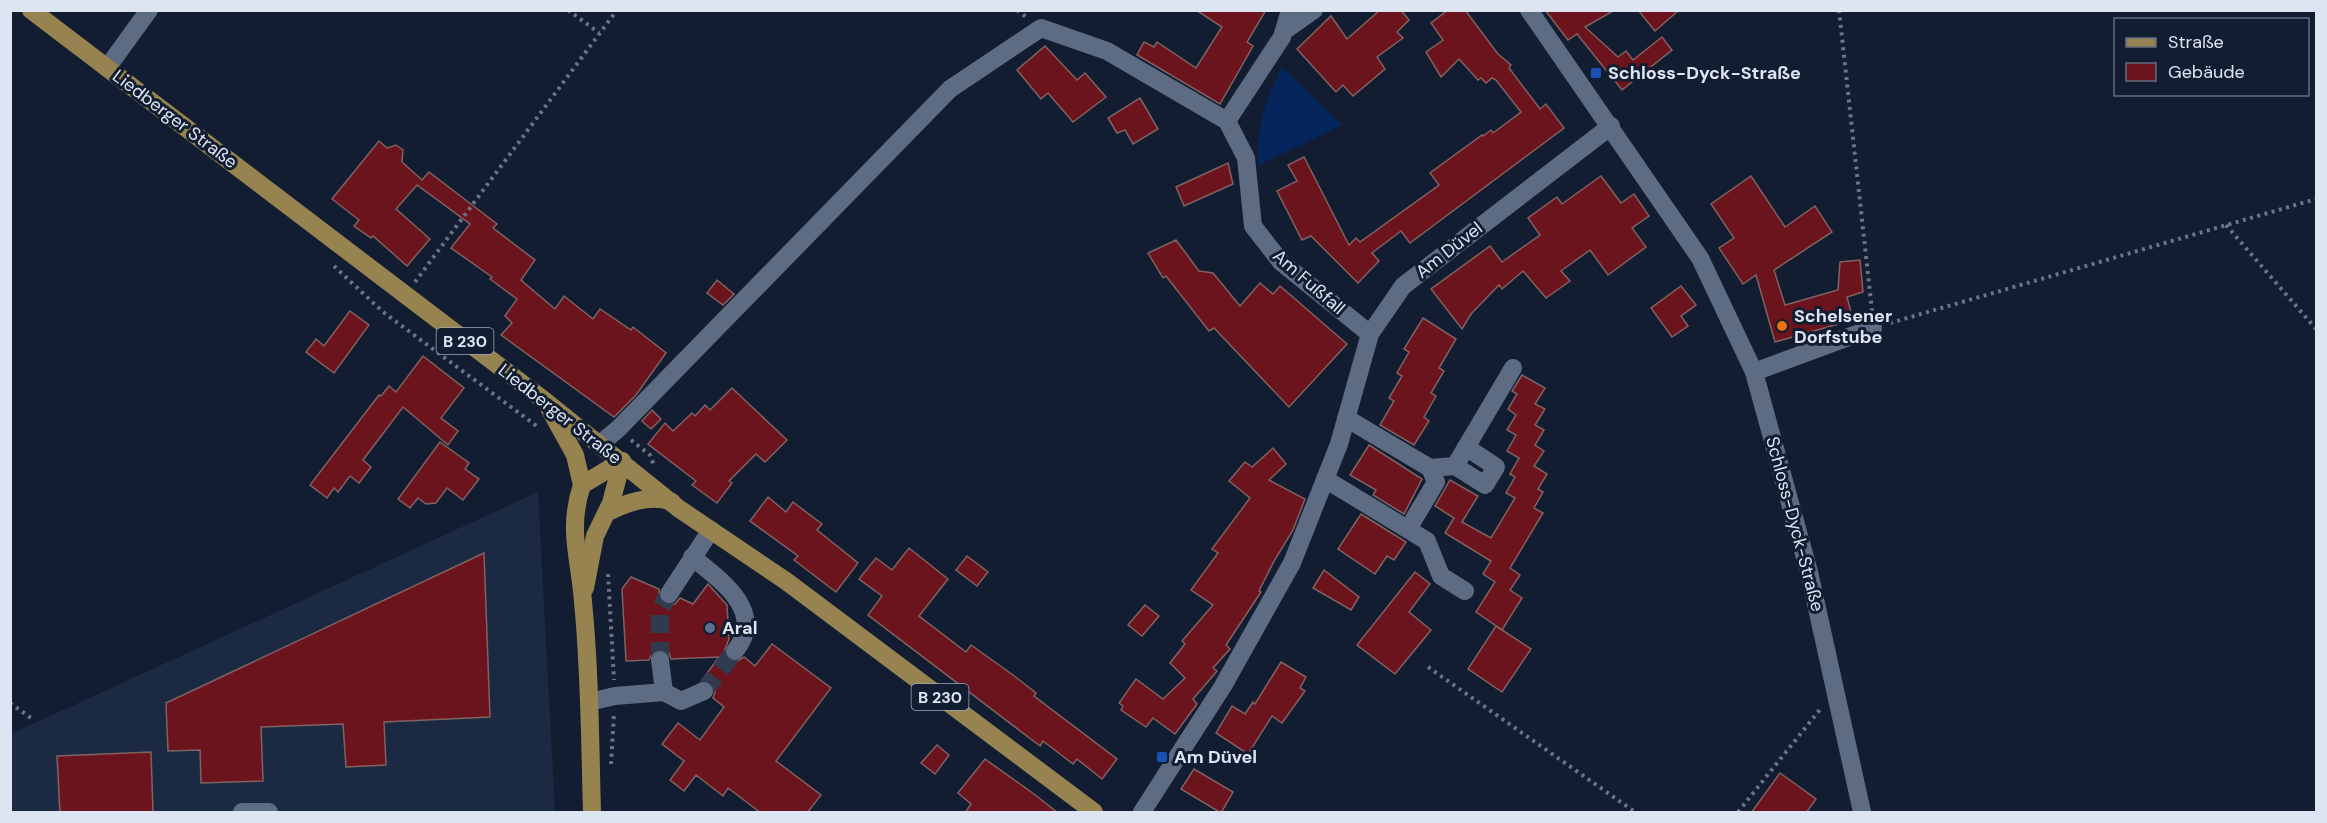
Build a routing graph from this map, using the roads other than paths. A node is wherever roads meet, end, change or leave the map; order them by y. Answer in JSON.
{"nodes":[{"id":1,"x":30,"y":10,"type":"edge"},
{"id":2,"x":149,"y":10,"type":"edge"},
{"id":3,"x":1290,"y":10,"type":"edge"},
{"id":4,"x":1314,"y":10,"type":"edge"},
{"id":5,"x":1528,"y":10,"type":"edge"},
{"id":6,"x":1287,"y":29,"type":"junction"},
{"id":7,"x":107,"y":68,"type":"junction"},
{"id":8,"x":1227,"y":122,"type":"junction"},
{"id":9,"x":1611,"y":126,"type":"junction"},
{"id":10,"x":1873,"y":328,"type":"road end"},
{"id":11,"x":1370,"y":334,"type":"junction"},
{"id":12,"x":1513,"y":368,"type":"dead end"},
{"id":13,"x":1754,"y":372,"type":"junction"},
{"id":14,"x":545,"y":401,"type":"junction"},
{"id":15,"x":1346,"y":418,"type":"junction"},
{"id":16,"x":600,"y":444,"type":"junction"},
{"id":17,"x":1466,"y":447,"type":"junction"},
{"id":18,"x":622,"y":461,"type":"junction"},
{"id":19,"x":1455,"y":466,"type":"junction"},
{"id":20,"x":1430,"y":468,"type":"junction"},
{"id":21,"x":1325,"y":479,"type":"junction"},
{"id":22,"x":582,"y":485,"type":"junction"},
{"id":23,"x":672,"y":502,"type":"junction"},
{"id":24,"x":608,"y":513,"type":"junction"},
{"id":25,"x":1408,"y":529,"type":"junction"},
{"id":26,"x":711,"y":531,"type":"junction"},
{"id":27,"x":692,"y":557,"type":"junction"},
{"id":28,"x":1465,"y":591,"type":"dead end"},
{"id":29,"x":669,"y":594,"type":"tunnel mouth"},
{"id":30,"x":583,"y":600,"type":"junction"},
{"id":31,"x":735,"y":651,"type":"tunnel mouth"},
{"id":32,"x":660,"y":660,"type":"tunnel mouth"},
{"id":33,"x":704,"y":691,"type":"tunnel mouth"},
{"id":34,"x":664,"y":692,"type":"junction"},
{"id":35,"x":589,"y":702,"type":"junction"},
{"id":36,"x":242,"y":813,"type":"edge"},
{"id":37,"x":270,"y":813,"type":"edge"},
{"id":38,"x":592,"y":813,"type":"edge"},
{"id":39,"x":1094,"y":813,"type":"edge"},
{"id":40,"x":1142,"y":813,"type":"edge"},
{"id":41,"x":1862,"y":813,"type":"edge"}],
"edges":[{"from":1,"to":7,"type":"main road","name":"Liedberger Straße","number":"B 230"},
{"from":2,"to":7,"type":"street"},
{"from":3,"to":6,"type":"street"},
{"from":4,"to":6,"type":"street"},
{"from":5,"to":9,"type":"street","name":"Schloss-Dyck-Straße"},
{"from":6,"to":8,"type":"street"},
{"from":7,"to":14,"type":"main road","name":"Liedberger Straße","number":"B 230"},
{"from":8,"to":11,"type":"street","name":"Am Fußfall"},
{"from":8,"to":16,"type":"street"},
{"from":9,"to":11,"type":"street","name":"Am Düvel"},
{"from":9,"to":13,"type":"street","name":"Schloss-Dyck-Straße"},
{"from":10,"to":13,"type":"street"},
{"from":11,"to":15,"type":"street","name":"Am Düvel"},
{"from":12,"to":17,"type":"street"},
{"from":13,"to":41,"type":"street","name":"Schloss-Dyck-Straße"},
{"from":14,"to":16,"type":"main road","name":"Liedberger Straße","number":"B 230"},
{"from":14,"to":22,"type":"main road"},
{"from":15,"to":20,"type":"street"},
{"from":15,"to":21,"type":"street","name":"Am Düvel"},
{"from":16,"to":18,"type":"main road","name":"Liedberger Straße","number":"B 230"},
{"from":17,"to":19,"type":"street"},
{"from":17,"to":19,"type":"street"},
{"from":18,"to":22,"type":"main road"},
{"from":18,"to":23,"type":"main road","name":"Liedberger Straße","number":"B 230"},
{"from":18,"to":24,"type":"main road"},
{"from":19,"to":20,"type":"street"},
{"from":20,"to":25,"type":"street"},
{"from":21,"to":25,"type":"street"},
{"from":21,"to":40,"type":"street","name":"Am Düvel"},
{"from":22,"to":30,"type":"main road"},
{"from":23,"to":24,"type":"main road"},
{"from":23,"to":26,"type":"main road","name":"Liedberger Straße","number":"B 230"},
{"from":24,"to":30,"type":"main road"},
{"from":25,"to":28,"type":"street"},
{"from":26,"to":27,"type":"street"},
{"from":26,"to":39,"type":"main road","name":"Liedberger Straße","number":"B 230"},
{"from":27,"to":29,"type":"street"},
{"from":27,"to":31,"type":"street"},
{"from":30,"to":35,"type":"main road"},
{"from":32,"to":34,"type":"street"},
{"from":33,"to":34,"type":"street"},
{"from":34,"to":35,"type":"street"},
{"from":35,"to":38,"type":"main road"},
{"from":36,"to":37,"type":"street"}]}
